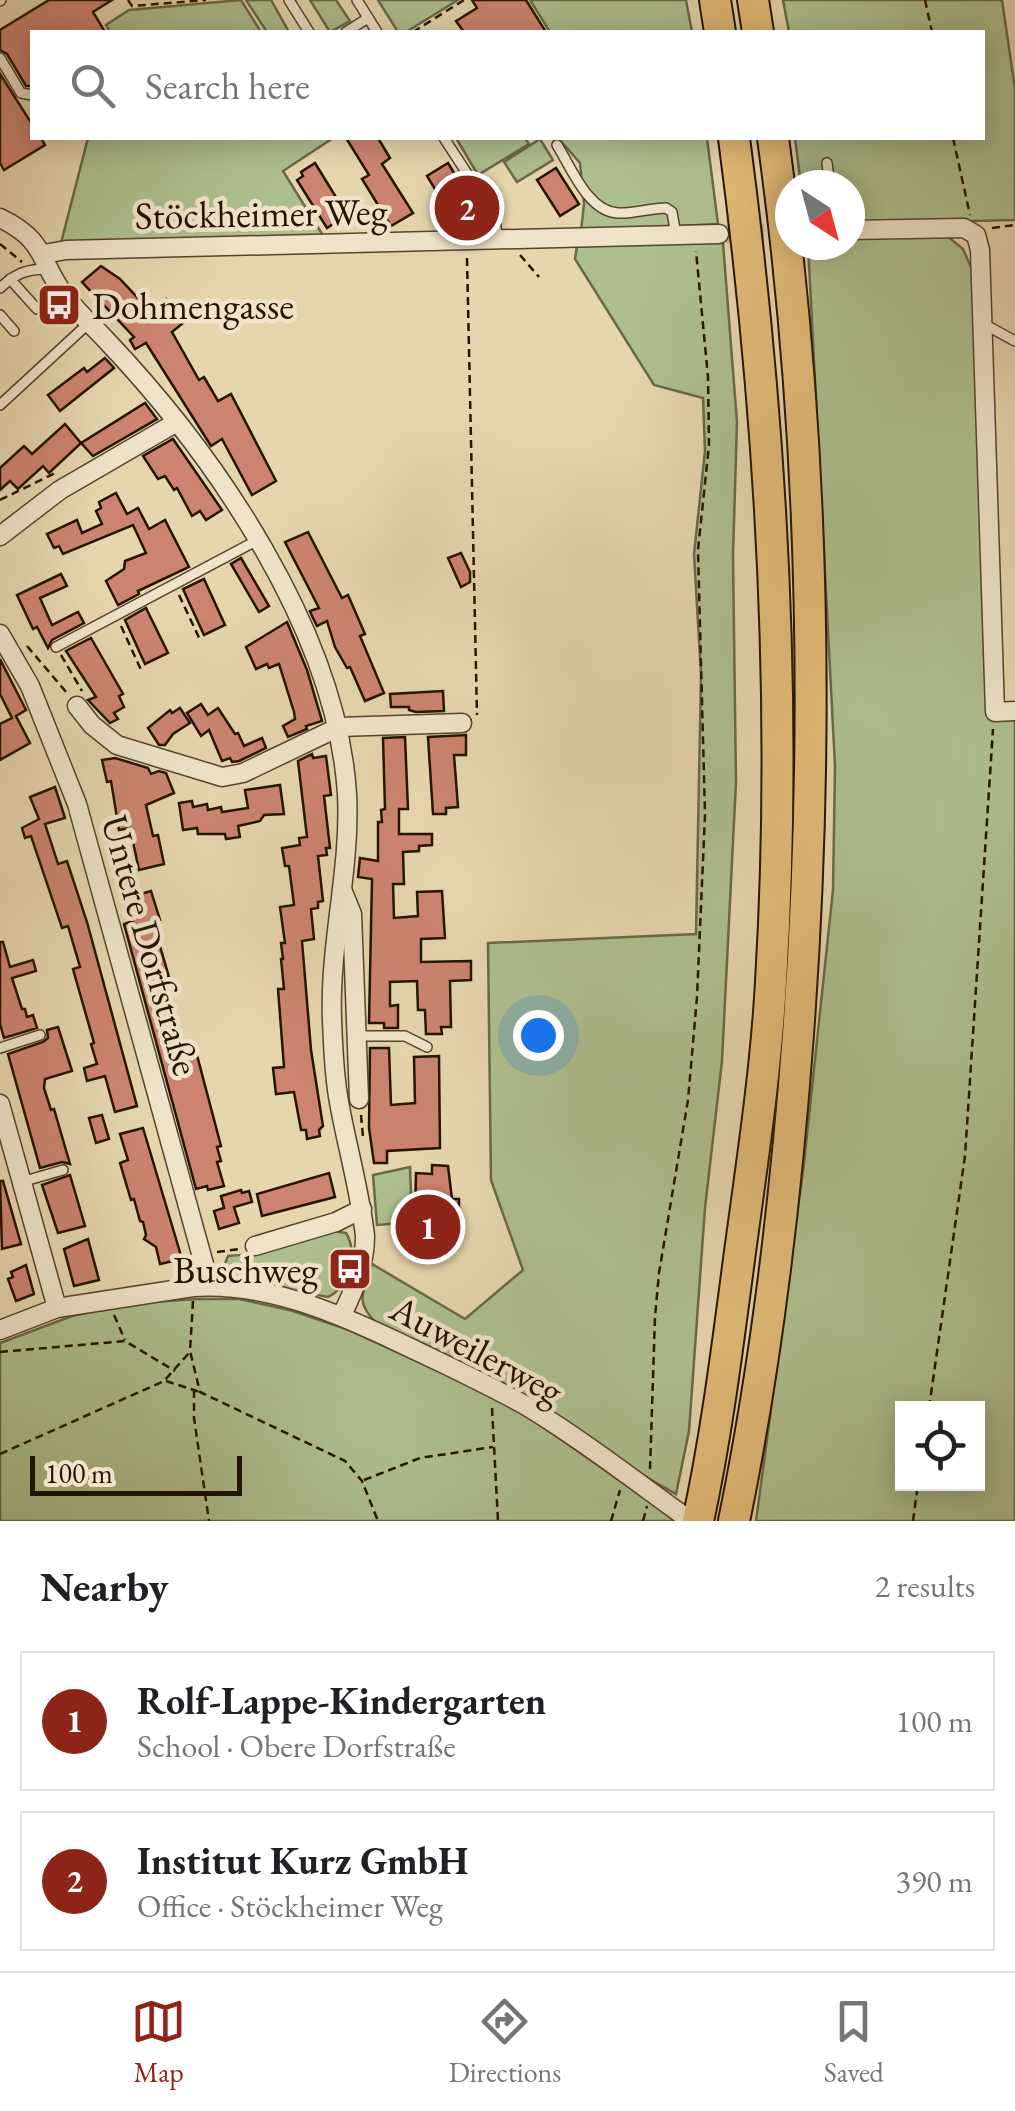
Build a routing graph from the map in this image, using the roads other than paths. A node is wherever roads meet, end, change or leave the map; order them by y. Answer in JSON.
{"nodes":[{"id":1,"x":289,"y":0,"type":"edge"},
{"id":2,"x":357,"y":0,"type":"edge"},
{"id":3,"x":715,"y":0,"type":"edge"},
{"id":4,"x":753,"y":0,"type":"edge"},
{"id":5,"x":368,"y":18,"type":"junction"},
{"id":6,"x":309,"y":30,"type":"edge"},
{"id":7,"x":349,"y":30,"type":"edge"},
{"id":8,"x":376,"y":30,"type":"edge"},
{"id":9,"x":720,"y":30,"type":"edge"},
{"id":10,"x":758,"y":30,"type":"edge"},
{"id":11,"x":0,"y":58,"type":"edge"},
{"id":12,"x":30,"y":95,"type":"edge"},
{"id":13,"x":445,"y":140,"type":"edge"},
{"id":14,"x":734,"y":140,"type":"edge"},
{"id":15,"x":773,"y":140,"type":"edge"},
{"id":16,"x":557,"y":144,"type":"dead end"},
{"id":17,"x":827,"y":162,"type":"dead end"},
{"id":18,"x":828,"y":170,"type":"edge"},
{"id":19,"x":0,"y":218,"type":"edge"},
{"id":20,"x":865,"y":230,"type":"edge"},
{"id":21,"x":719,"y":234,"type":"tunnel mouth"},
{"id":22,"x":676,"y":235,"type":"junction"},
{"id":23,"x":502,"y":239,"type":"junction"},
{"id":24,"x":48,"y":261,"type":"junction"},
{"id":25,"x":10,"y":279,"type":"junction"},
{"id":26,"x":0,"y":288,"type":"edge"},
{"id":27,"x":37,"y":309,"type":"dead end"},
{"id":28,"x":0,"y":315,"type":"edge"},
{"id":29,"x":90,"y":322,"type":"junction"},
{"id":30,"x":982,"y":323,"type":"junction"},
{"id":31,"x":14,"y":332,"type":"dead end"},
{"id":32,"x":1015,"y":341,"type":"edge"},
{"id":33,"x":0,"y":405,"type":"edge"},
{"id":34,"x":177,"y":422,"type":"junction"},
{"id":35,"x":0,"y":536,"type":"edge"},
{"id":36,"x":256,"y":540,"type":"junction"},
{"id":37,"x":0,"y":634,"type":"edge"},
{"id":38,"x":56,"y":647,"type":"dead end"},
{"id":39,"x":82,"y":701,"type":"road end"},
{"id":40,"x":1015,"y":711,"type":"edge"},
{"id":41,"x":462,"y":723,"type":"road end"},
{"id":42,"x":339,"y":728,"type":"junction"},
{"id":43,"x":341,"y":887,"type":"junction"},
{"id":44,"x":40,"y":1035,"type":"dead end"},
{"id":45,"x":354,"y":1036,"type":"junction"},
{"id":46,"x":427,"y":1047,"type":"dead end"},
{"id":47,"x":0,"y":1048,"type":"edge"},
{"id":48,"x":359,"y":1099,"type":"road end"},
{"id":49,"x":0,"y":1104,"type":"edge"},
{"id":50,"x":63,"y":1170,"type":"dead end"},
{"id":51,"x":21,"y":1182,"type":"junction"},
{"id":52,"x":362,"y":1209,"type":"junction"},
{"id":53,"x":255,"y":1246,"type":"road end"},
{"id":54,"x":202,"y":1286,"type":"junction"},
{"id":55,"x":57,"y":1308,"type":"junction"},
{"id":56,"x":342,"y":1316,"type":"junction"},
{"id":57,"x":0,"y":1330,"type":"edge"},
{"id":58,"x":697,"y":1517,"type":"edge"},
{"id":59,"x":734,"y":1521,"type":"edge"}],
"edges":[{"from":1,"to":6,"type":"lane"},
{"from":2,"to":5,"type":"lane"},
{"from":3,"to":9,"type":"highway"},
{"from":4,"to":10,"type":"highway"},
{"from":5,"to":7,"type":"lane"},
{"from":5,"to":8,"type":"lane"},
{"from":11,"to":12,"type":"lane"},
{"from":13,"to":23,"type":"lane"},
{"from":14,"to":58,"type":"highway"},
{"from":15,"to":59,"type":"highway"},
{"from":16,"to":22,"type":"lane"},
{"from":17,"to":18,"type":"lane"},
{"from":19,"to":24,"type":"street"},
{"from":20,"to":30,"type":"street"},
{"from":21,"to":22,"type":"street","name":"Stöckheimer Weg"},
{"from":22,"to":23,"type":"street","name":"Stöckheimer Weg"},
{"from":23,"to":24,"type":"street","name":"Stöckheimer Weg"},
{"from":24,"to":25,"type":"lane"},
{"from":24,"to":29,"type":"street"},
{"from":25,"to":26,"type":"lane"},
{"from":25,"to":27,"type":"lane"},
{"from":28,"to":31,"type":"lane"},
{"from":29,"to":33,"type":"lane"},
{"from":29,"to":34,"type":"street"},
{"from":30,"to":32,"type":"lane"},
{"from":30,"to":40,"type":"street"},
{"from":34,"to":35,"type":"street"},
{"from":34,"to":36,"type":"street"},
{"from":36,"to":38,"type":"lane"},
{"from":36,"to":42,"type":"street"},
{"from":37,"to":54,"type":"street","name":"Untere Dorfstraße"},
{"from":39,"to":42,"type":"street"},
{"from":41,"to":42,"type":"street"},
{"from":42,"to":43,"type":"street"},
{"from":43,"to":45,"type":"street"},
{"from":43,"to":52,"type":"street"},
{"from":44,"to":47,"type":"lane"},
{"from":45,"to":46,"type":"lane"},
{"from":45,"to":48,"type":"street"},
{"from":49,"to":51,"type":"street"},
{"from":50,"to":51,"type":"lane"},
{"from":51,"to":55,"type":"street"},
{"from":52,"to":53,"type":"street"},
{"from":52,"to":56,"type":"street"},
{"from":54,"to":55,"type":"street"},
{"from":54,"to":56,"type":"street","name":"Auweilerweg"},
{"from":55,"to":57,"type":"street"},
{"from":56,"to":58,"type":"street","name":"Auweilerweg"}]}
